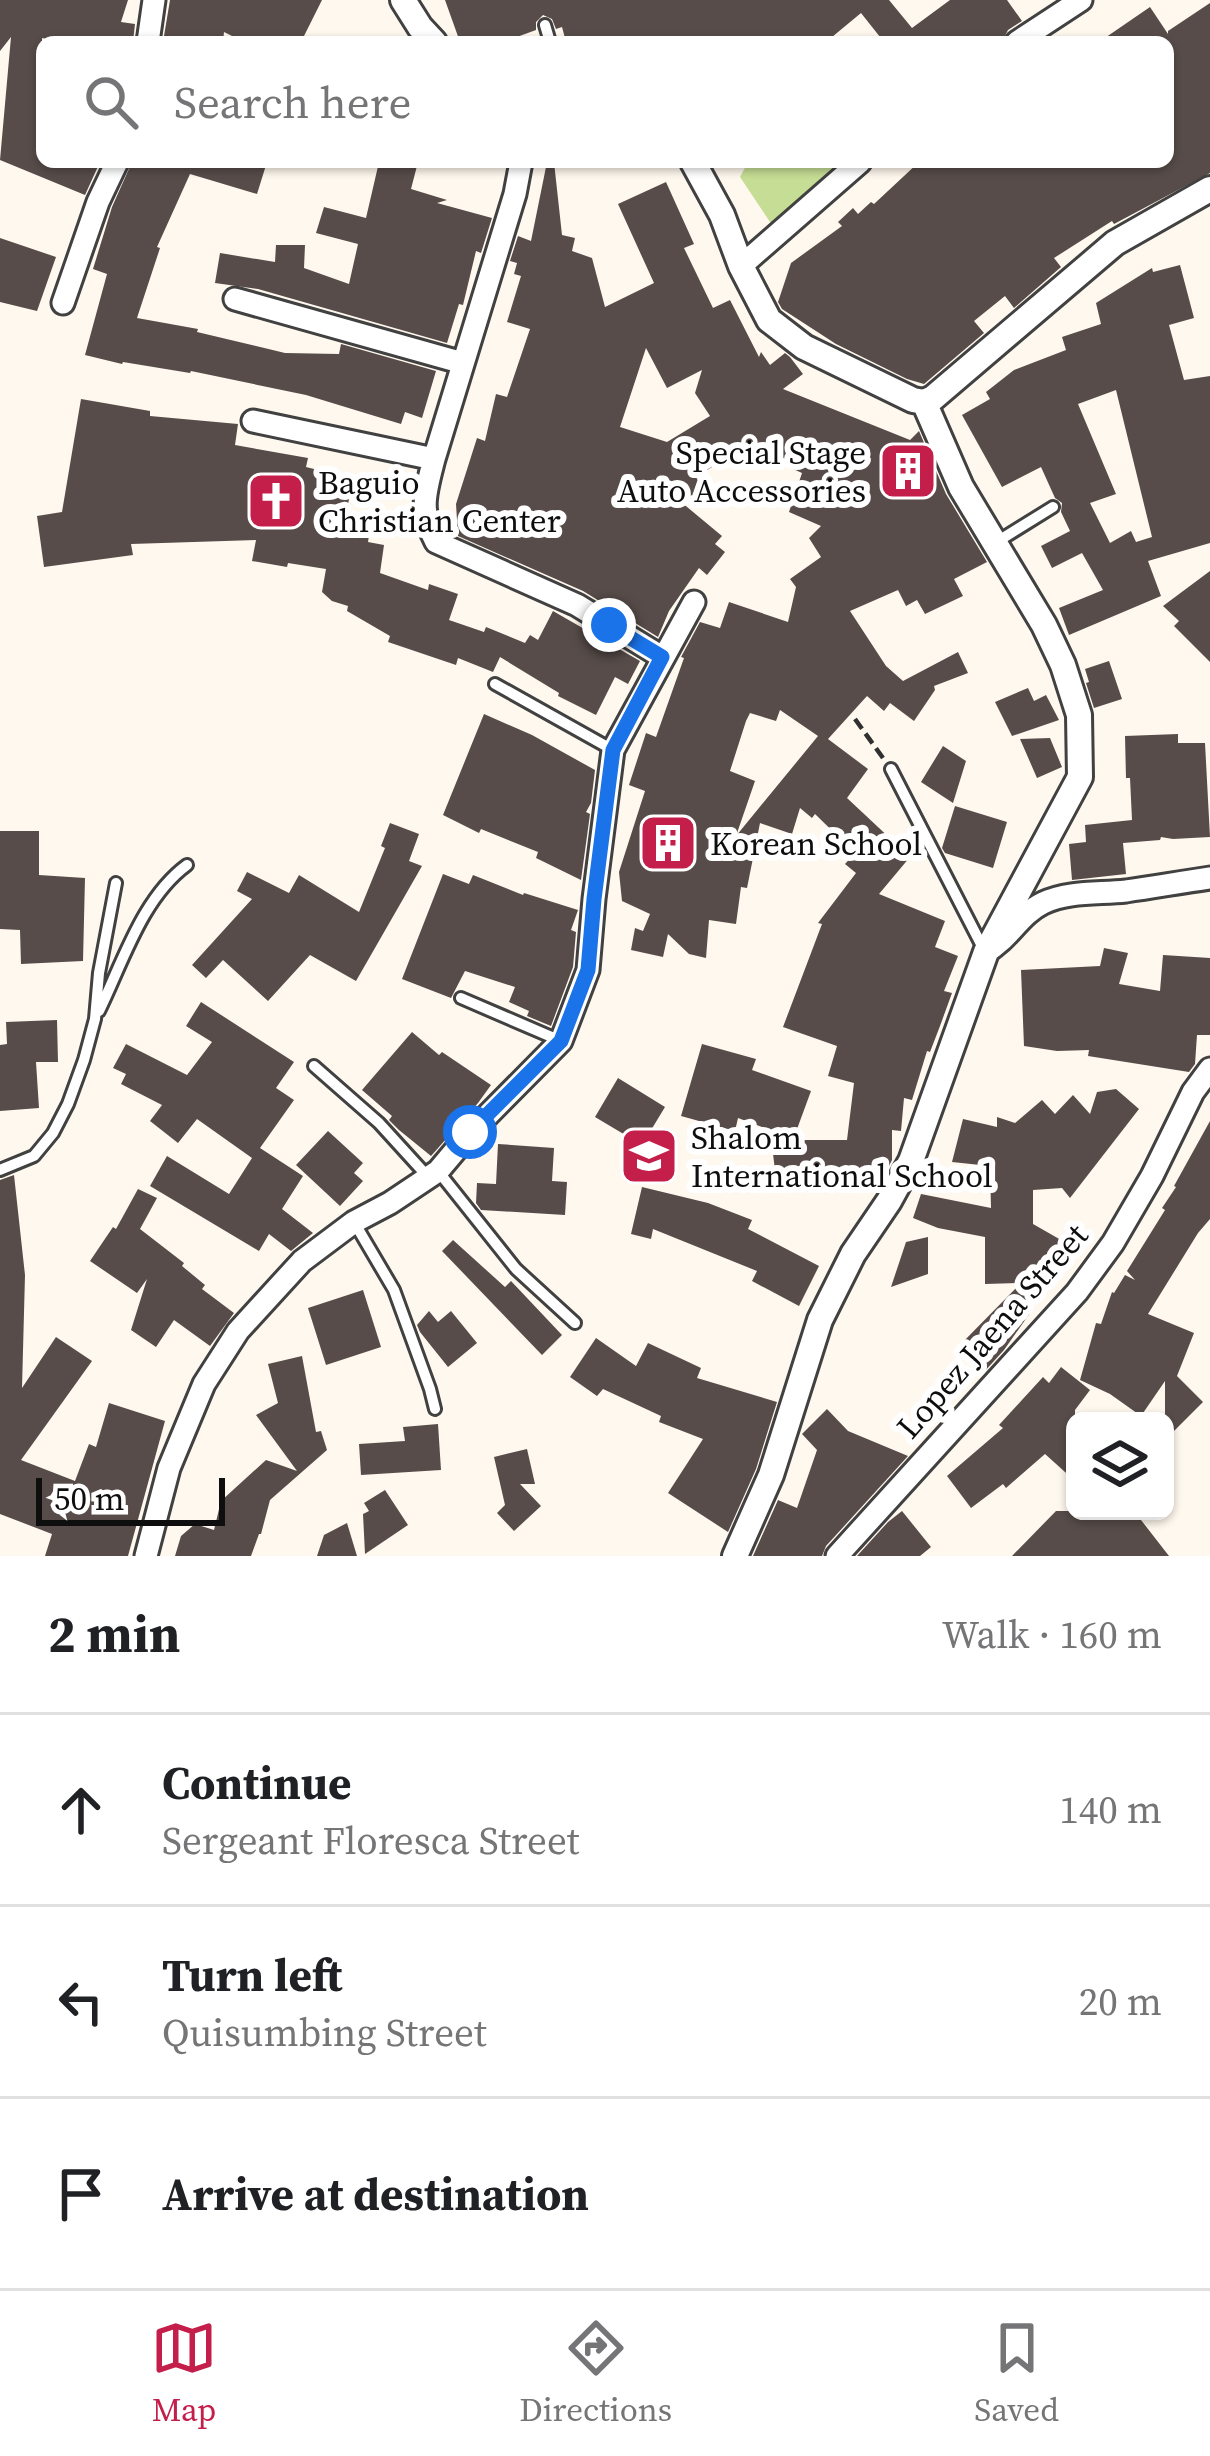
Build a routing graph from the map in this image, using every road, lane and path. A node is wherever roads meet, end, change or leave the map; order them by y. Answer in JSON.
{"nodes":[{"id":1,"x":154,"y":0,"type":"edge"},
{"id":2,"x":404,"y":0,"type":"edge"},
{"id":3,"x":1082,"y":0,"type":"edge"},
{"id":4,"x":545,"y":25,"type":"dead end"},
{"id":5,"x":149,"y":36,"type":"edge"},
{"id":6,"x":422,"y":36,"type":"edge"},
{"id":7,"x":548,"y":36,"type":"edge"},
{"id":8,"x":1026,"y":36,"type":"edge"},
{"id":9,"x":114,"y":168,"type":"edge"},
{"id":10,"x":519,"y":168,"type":"edge"},
{"id":11,"x":696,"y":168,"type":"edge"},
{"id":12,"x":853,"y":168,"type":"edge"},
{"id":13,"x":1210,"y":189,"type":"edge"},
{"id":14,"x":741,"y":266,"type":"junction"},
{"id":15,"x":235,"y":299,"type":"dead end"},
{"id":16,"x":63,"y":303,"type":"dead end"},
{"id":17,"x":463,"y":363,"type":"junction"},
{"id":18,"x":924,"y":402,"type":"junction"},
{"id":19,"x":253,"y":421,"type":"dead end"},
{"id":20,"x":434,"y":459,"type":"junction"},
{"id":21,"x":1053,"y":507,"type":"dead end"},
{"id":22,"x":995,"y":542,"type":"junction"},
{"id":23,"x":694,"y":602,"type":"dead end"},
{"id":24,"x":662,"y":657,"type":"junction"},
{"id":25,"x":495,"y":684,"type":"dead end"},
{"id":26,"x":855,"y":718,"type":"dead end"},
{"id":27,"x":613,"y":750,"type":"junction"},
{"id":28,"x":891,"y":769,"type":"joint"},
{"id":29,"x":187,"y":865,"type":"dead end"},
{"id":30,"x":1210,"y":878,"type":"edge"},
{"id":31,"x":116,"y":883,"type":"dead end"},
{"id":32,"x":986,"y":952,"type":"junction"},
{"id":33,"x":461,"y":998,"type":"dead end"},
{"id":34,"x":95,"y":1019,"type":"junction"},
{"id":35,"x":561,"y":1041,"type":"junction"},
{"id":36,"x":314,"y":1066,"type":"dead end"},
{"id":37,"x":1210,"y":1070,"type":"edge"},
{"id":38,"x":0,"y":1169,"type":"edge"},
{"id":39,"x":434,"y":1174,"type":"junction"},
{"id":40,"x":354,"y":1222,"type":"junction"},
{"id":41,"x":575,"y":1323,"type":"dead end"},
{"id":42,"x":435,"y":1409,"type":"dead end"},
{"id":43,"x":146,"y":1556,"type":"edge"},
{"id":44,"x":735,"y":1556,"type":"edge"},
{"id":45,"x":837,"y":1556,"type":"edge"}],
"edges":[{"from":1,"to":5,"type":"street"},
{"from":2,"to":6,"type":"street"},
{"from":3,"to":8,"type":"street"},
{"from":4,"to":7,"type":"lane"},
{"from":9,"to":16,"type":"street"},
{"from":10,"to":17,"type":"street"},
{"from":11,"to":14,"type":"street"},
{"from":12,"to":14,"type":"street"},
{"from":13,"to":18,"type":"street"},
{"from":14,"to":18,"type":"street"},
{"from":15,"to":17,"type":"street"},
{"from":17,"to":20,"type":"street"},
{"from":18,"to":22,"type":"street"},
{"from":19,"to":20,"type":"street"},
{"from":20,"to":24,"type":"street"},
{"from":21,"to":22,"type":"lane"},
{"from":22,"to":32,"type":"street"},
{"from":23,"to":24,"type":"street"},
{"from":24,"to":27,"type":"street"},
{"from":25,"to":27,"type":"lane"},
{"from":26,"to":28,"type":"path"},
{"from":27,"to":35,"type":"street"},
{"from":28,"to":32,"type":"lane"},
{"from":29,"to":34,"type":"lane"},
{"from":30,"to":32,"type":"street"},
{"from":31,"to":34,"type":"lane"},
{"from":32,"to":44,"type":"street"},
{"from":33,"to":35,"type":"lane"},
{"from":34,"to":38,"type":"lane"},
{"from":35,"to":39,"type":"street"},
{"from":36,"to":39,"type":"lane"},
{"from":37,"to":45,"type":"street","name":"Lopez Jaena Street"},
{"from":39,"to":40,"type":"street"},
{"from":39,"to":41,"type":"lane"},
{"from":40,"to":42,"type":"lane"},
{"from":40,"to":43,"type":"street"}]}
